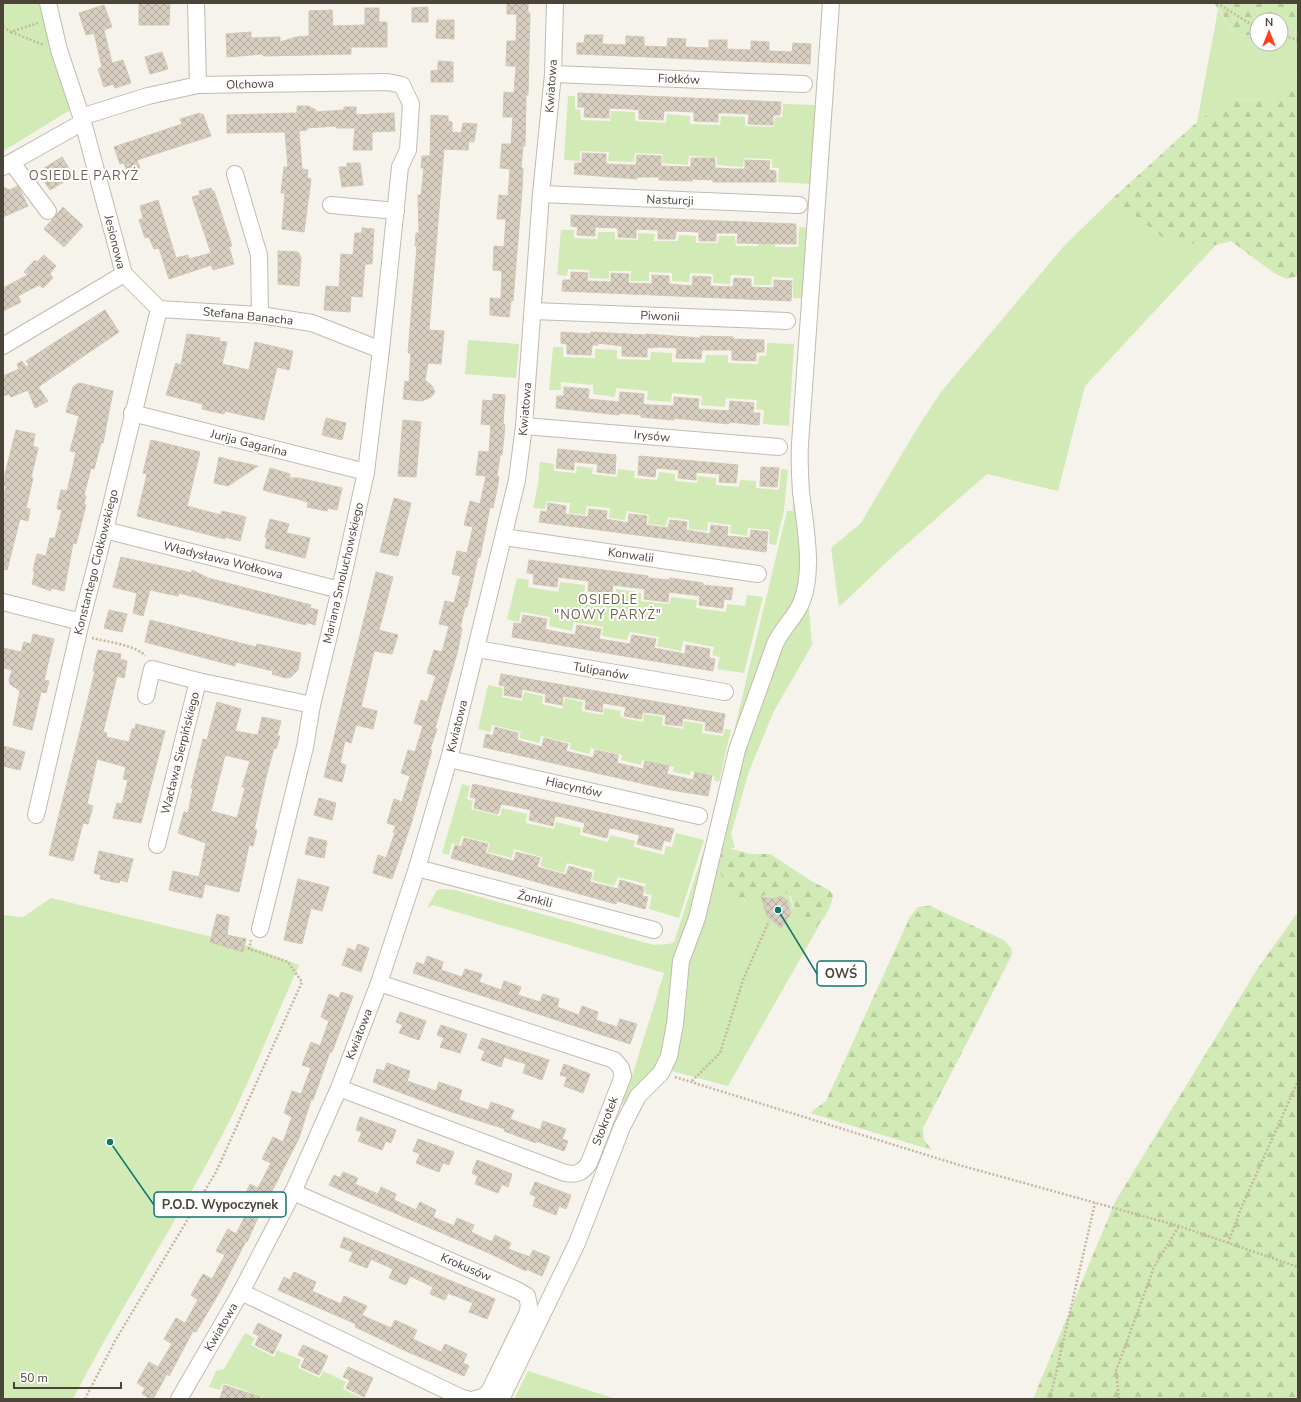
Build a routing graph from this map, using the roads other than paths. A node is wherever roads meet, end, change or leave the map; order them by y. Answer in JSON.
{"nodes":[{"id":1,"x":48,"y":3,"type":"edge"},
{"id":2,"x":196,"y":3,"type":"edge"},
{"id":3,"x":555,"y":3,"type":"edge"},
{"id":4,"x":831,"y":3,"type":"edge"},
{"id":5,"x":553,"y":74,"type":"junction"},
{"id":6,"x":804,"y":84,"type":"dead end"},
{"id":7,"x":198,"y":85,"type":"junction"},
{"id":8,"x":411,"y":104,"type":"joint"},
{"id":9,"x":82,"y":120,"type":"junction"},
{"id":10,"x":7,"y":165,"type":"edge"},
{"id":11,"x":235,"y":174,"type":"dead end"},
{"id":12,"x":541,"y":194,"type":"junction"},
{"id":13,"x":331,"y":205,"type":"dead end"},
{"id":14,"x":799,"y":205,"type":"dead end"},
{"id":15,"x":48,"y":211,"type":"dead end"},
{"id":16,"x":396,"y":211,"type":"junction"},
{"id":17,"x":124,"y":274,"type":"junction"},
{"id":18,"x":159,"y":309,"type":"junction"},
{"id":19,"x":533,"y":311,"type":"junction"},
{"id":20,"x":260,"y":315,"type":"junction"},
{"id":21,"x":787,"y":321,"type":"dead end"},
{"id":22,"x":3,"y":346,"type":"edge"},
{"id":23,"x":381,"y":350,"type":"junction"},
{"id":24,"x":132,"y":414,"type":"junction"},
{"id":25,"x":524,"y":426,"type":"junction"},
{"id":26,"x":779,"y":447,"type":"dead end"},
{"id":27,"x":366,"y":472,"type":"junction"},
{"id":28,"x":105,"y":530,"type":"junction"},
{"id":29,"x":504,"y":537,"type":"junction"},
{"id":30,"x":758,"y":574,"type":"dead end"},
{"id":31,"x":340,"y":590,"type":"junction"},
{"id":32,"x":3,"y":602,"type":"edge"},
{"id":33,"x":79,"y":628,"type":"junction"},
{"id":34,"x":477,"y":649,"type":"junction"},
{"id":35,"x":198,"y":681,"type":"junction"},
{"id":36,"x":725,"y":692,"type":"dead end"},
{"id":37,"x":146,"y":696,"type":"dead end"},
{"id":38,"x":312,"y":705,"type":"junction"},
{"id":39,"x":449,"y":759,"type":"junction"},
{"id":40,"x":36,"y":815,"type":"dead end"},
{"id":41,"x":699,"y":816,"type":"dead end"},
{"id":42,"x":157,"y":845,"type":"dead end"},
{"id":43,"x":417,"y":868,"type":"junction"},
{"id":44,"x":260,"y":929,"type":"road end"},
{"id":45,"x":654,"y":930,"type":"dead end"},
{"id":46,"x":378,"y":983,"type":"junction"},
{"id":47,"x":339,"y":1088,"type":"junction"},
{"id":48,"x":293,"y":1192,"type":"junction"},
{"id":49,"x":241,"y":1292,"type":"junction"},
{"id":50,"x":179,"y":1399,"type":"edge"},
{"id":51,"x":467,"y":1399,"type":"edge"},
{"id":52,"x":475,"y":1399,"type":"edge"},
{"id":53,"x":501,"y":1399,"type":"edge"}],
"edges":[{"from":1,"to":9,"type":"street","name":"Jesionowa"},
{"from":2,"to":7,"type":"street"},
{"from":3,"to":5,"type":"street","name":"Kwiatowa"},
{"from":4,"to":53,"type":"street"},
{"from":5,"to":6,"type":"street","name":"Fiołków"},
{"from":5,"to":12,"type":"street","name":"Kwiatowa"},
{"from":7,"to":8,"type":"street","name":"Olchowa"},
{"from":7,"to":9,"type":"street","name":"Olchowa"},
{"from":8,"to":16,"type":"street","name":"Mariana Smoluchowskiego"},
{"from":9,"to":10,"type":"street"},
{"from":9,"to":17,"type":"street","name":"Jesionowa"},
{"from":10,"to":15,"type":"street"},
{"from":11,"to":20,"type":"street"},
{"from":12,"to":14,"type":"street","name":"Nasturcji"},
{"from":12,"to":19,"type":"street","name":"Kwiatowa"},
{"from":13,"to":16,"type":"street"},
{"from":16,"to":23,"type":"street","name":"Mariana Smoluchowskiego"},
{"from":17,"to":18,"type":"street"},
{"from":17,"to":22,"type":"street","name":"Jesionowa"},
{"from":18,"to":20,"type":"street","name":"Stefana Banacha"},
{"from":18,"to":24,"type":"street","name":"Konstantego Ciołkowskiego"},
{"from":19,"to":21,"type":"street","name":"Piwonii"},
{"from":19,"to":25,"type":"street","name":"Kwiatowa"},
{"from":20,"to":23,"type":"street","name":"Stefana Banacha"},
{"from":23,"to":27,"type":"street","name":"Mariana Smoluchowskiego"},
{"from":24,"to":27,"type":"street","name":"Jurija Gagarina"},
{"from":24,"to":28,"type":"street","name":"Konstantego Ciołkowskiego"},
{"from":25,"to":26,"type":"street","name":"Irysów"},
{"from":25,"to":29,"type":"street","name":"Kwiatowa"},
{"from":27,"to":31,"type":"street","name":"Mariana Smoluchowskiego"},
{"from":28,"to":31,"type":"street","name":"Władysława Wołkowa"},
{"from":28,"to":33,"type":"street","name":"Konstantego Ciołkowskiego"},
{"from":29,"to":30,"type":"street","name":"Konwalii"},
{"from":29,"to":34,"type":"street","name":"Kwiatowa"},
{"from":31,"to":38,"type":"street","name":"Mariana Smoluchowskiego"},
{"from":32,"to":33,"type":"street"},
{"from":33,"to":40,"type":"street","name":"Konstantego Ciołkowskiego"},
{"from":34,"to":36,"type":"street","name":"Tulipanów"},
{"from":34,"to":39,"type":"street","name":"Kwiatowa"},
{"from":35,"to":37,"type":"street"},
{"from":35,"to":38,"type":"street","name":"Wacława Sierpińskiego"},
{"from":35,"to":42,"type":"street","name":"Wacława Sierpińskiego"},
{"from":38,"to":44,"type":"street","name":"Mariana Smoluchowskiego"},
{"from":39,"to":41,"type":"street","name":"Hiacyntów"},
{"from":39,"to":43,"type":"street","name":"Kwiatowa"},
{"from":43,"to":45,"type":"street","name":"Żonkili"},
{"from":43,"to":46,"type":"street","name":"Kwiatowa"},
{"from":46,"to":47,"type":"street","name":"Kwiatowa"},
{"from":46,"to":47,"type":"street","name":"Stokrotek"},
{"from":47,"to":48,"type":"street","name":"Kwiatowa"},
{"from":48,"to":49,"type":"street","name":"Kwiatowa"},
{"from":48,"to":52,"type":"street","name":"Krokusów"},
{"from":49,"to":50,"type":"street","name":"Kwiatowa"},
{"from":49,"to":51,"type":"street"}]}
